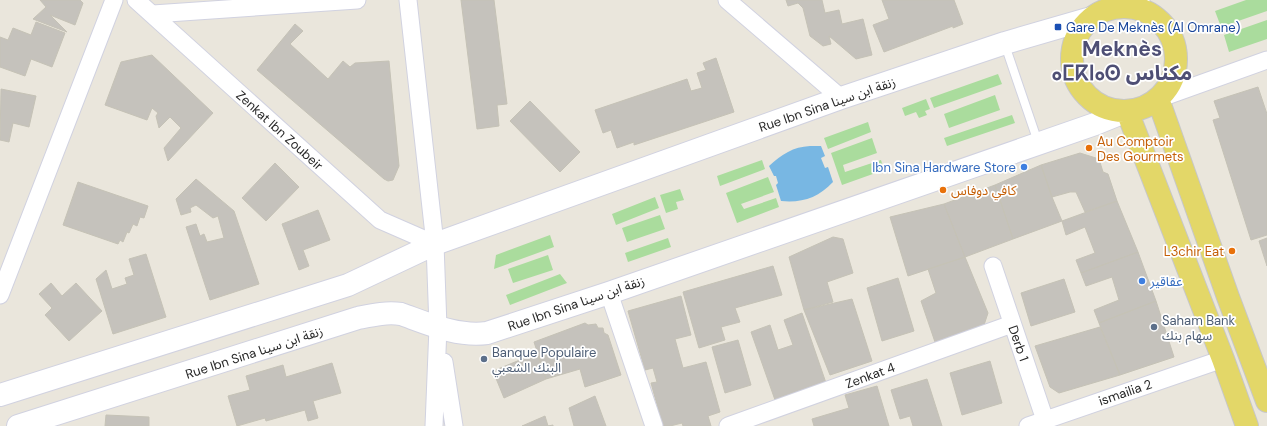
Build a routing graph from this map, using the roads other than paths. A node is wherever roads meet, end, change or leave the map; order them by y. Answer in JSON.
{"nodes":[{"id":1,"x":114,"y":0,"type":"edge"},
{"id":2,"x":136,"y":0,"type":"edge"},
{"id":3,"x":357,"y":0,"type":"edge"},
{"id":4,"x":408,"y":0,"type":"edge"},
{"id":5,"x":728,"y":0,"type":"edge"},
{"id":6,"x":1130,"y":4,"type":"edge"},
{"id":7,"x":1088,"y":9,"type":"edge"},
{"id":8,"x":153,"y":14,"type":"junction"},
{"id":9,"x":1005,"y":43,"type":"junction"},
{"id":10,"x":1267,"y":60,"type":"edge"},
{"id":11,"x":841,"y":98,"type":"junction"},
{"id":12,"x":1158,"y":99,"type":"junction"},
{"id":13,"x":1127,"y":111,"type":"junction"},
{"id":14,"x":1038,"y":142,"type":"junction"},
{"id":15,"x":435,"y":244,"type":"junction"},
{"id":16,"x":993,"y":266,"type":"dead end"},
{"id":17,"x":608,"y":293,"type":"junction"},
{"id":18,"x":0,"y":295,"type":"edge"},
{"id":19,"x":1012,"y":324,"type":"junction"},
{"id":20,"x":438,"y":327,"type":"junction"},
{"id":21,"x":1223,"y":359,"type":"junction"},
{"id":22,"x":0,"y":395,"type":"edge"},
{"id":23,"x":1267,"y":401,"type":"edge"},
{"id":24,"x":1045,"y":420,"type":"junction"},
{"id":25,"x":18,"y":426,"type":"edge"},
{"id":26,"x":434,"y":426,"type":"edge"},
{"id":27,"x":454,"y":426,"type":"edge"},
{"id":28,"x":654,"y":426,"type":"edge"},
{"id":29,"x":728,"y":426,"type":"edge"},
{"id":30,"x":1028,"y":426,"type":"edge"},
{"id":31,"x":1247,"y":426,"type":"edge"}],
"edges":[{"from":1,"to":18,"type":"street"},
{"from":2,"to":8,"type":"street","name":"Zenkat Ibn Zoubeir"},
{"from":3,"to":8,"type":"street"},
{"from":4,"to":15,"type":"street"},
{"from":5,"to":11,"type":"street"},
{"from":6,"to":7,"type":"main road"},
{"from":6,"to":12,"type":"main road"},
{"from":7,"to":9,"type":"main road","name":"Rue Ibn Sina زنقة ابن سينا"},
{"from":7,"to":13,"type":"main road"},
{"from":8,"to":15,"type":"street","name":"Zenkat Ibn Zoubeir"},
{"from":9,"to":11,"type":"main road","name":"Rue Ibn Sina زنقة ابن سينا"},
{"from":9,"to":14,"type":"lane"},
{"from":10,"to":12,"type":"street"},
{"from":11,"to":15,"type":"main road","name":"Rue Ibn Sina زنقة ابن سينا"},
{"from":12,"to":13,"type":"main road"},
{"from":12,"to":23,"type":"main road"},
{"from":13,"to":14,"type":"main road","name":"Rue Ibn Sina زنقة ابن سينا"},
{"from":13,"to":21,"type":"main road"},
{"from":14,"to":17,"type":"main road","name":"Rue Ibn Sina زنقة ابن سينا"},
{"from":15,"to":20,"type":"street"},
{"from":15,"to":22,"type":"main road","name":"Rue Ibn Sina زنقة ابن سينا"},
{"from":16,"to":19,"type":"street","name":"Derb 1"},
{"from":17,"to":20,"type":"main road","name":"Rue Ibn Sina زنقة ابن سينا"},
{"from":17,"to":28,"type":"street"},
{"from":19,"to":24,"type":"street","name":"Derb 1"},
{"from":19,"to":29,"type":"street","name":"Zenkat 4"},
{"from":20,"to":25,"type":"main road","name":"Rue Ibn Sina زنقة ابن سينا"},
{"from":20,"to":26,"type":"street"},
{"from":20,"to":27,"type":"street"},
{"from":21,"to":24,"type":"street","name":"ismailia 2"},
{"from":21,"to":31,"type":"main road"},
{"from":24,"to":30,"type":"street","name":"ismailia 2"}]}
